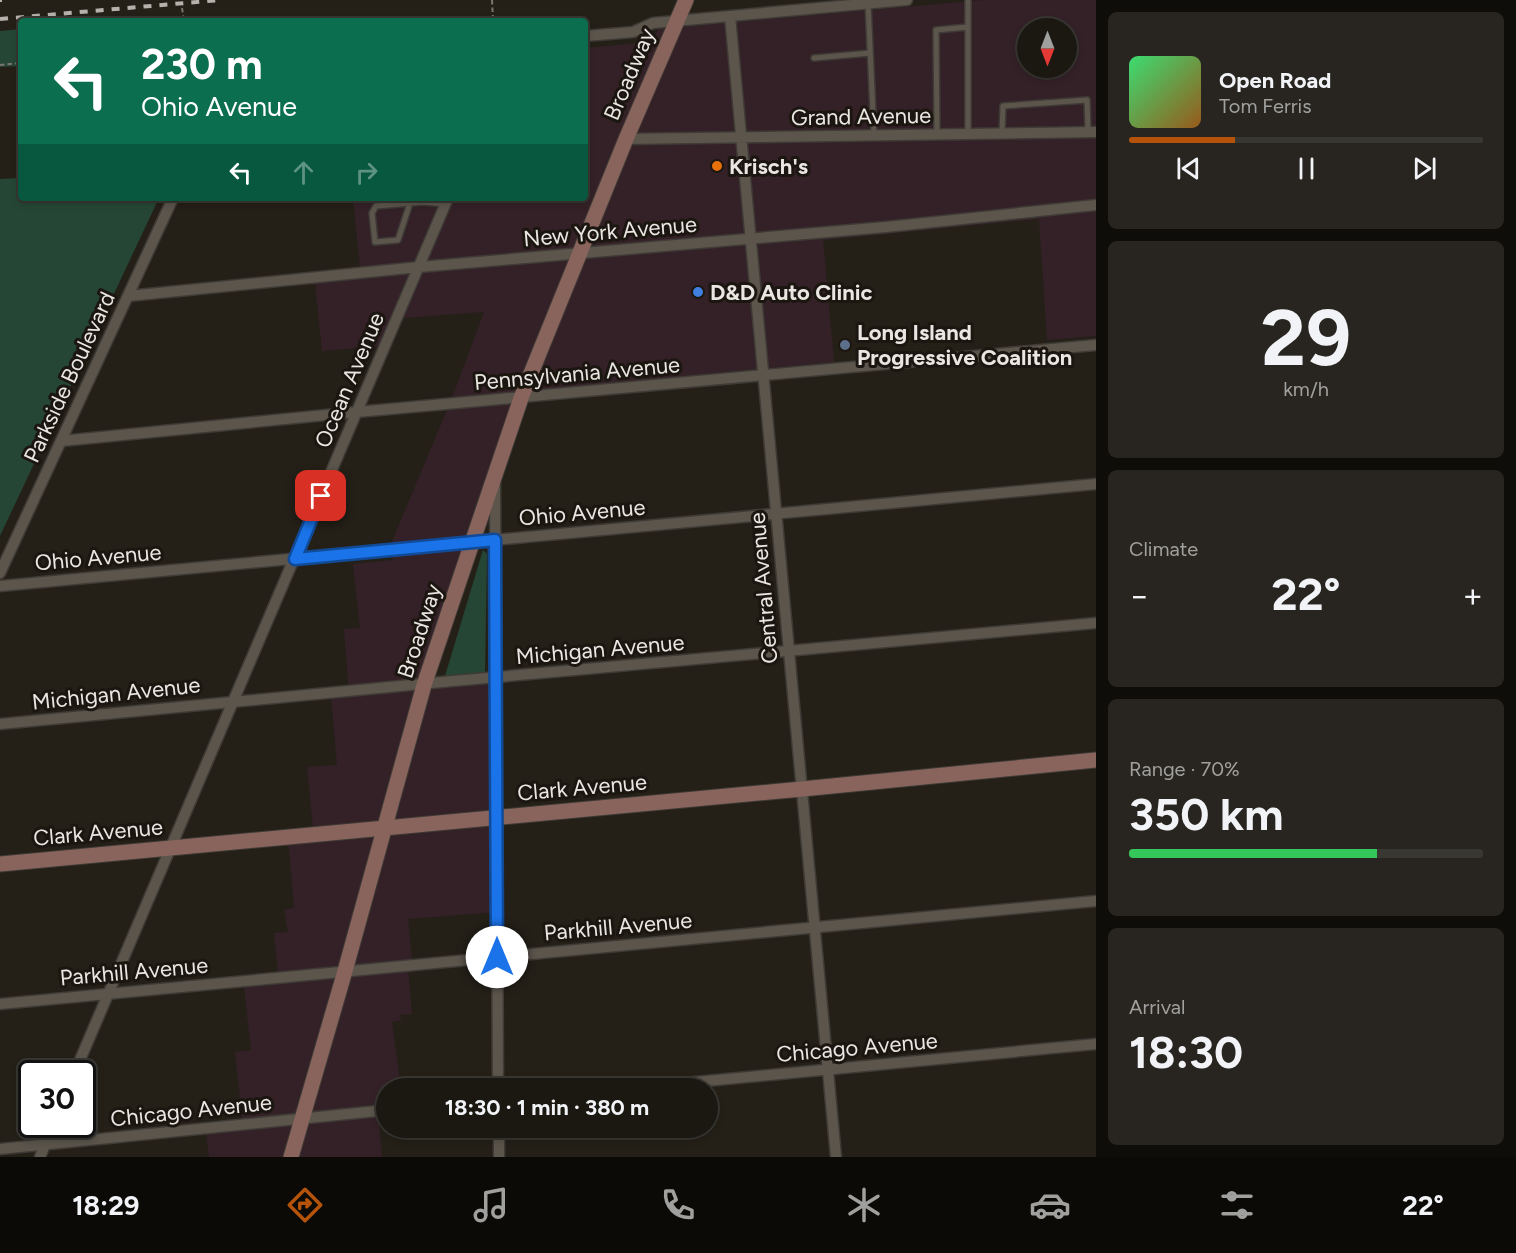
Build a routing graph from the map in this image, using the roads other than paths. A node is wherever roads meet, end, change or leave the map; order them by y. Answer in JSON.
{"nodes":[{"id":1,"x":686,"y":0,"type":"edge"},
{"id":2,"x":907,"y":0,"type":"edge"},
{"id":3,"x":968,"y":0,"type":"edge"},
{"id":4,"x":868,"y":3,"type":"junction"},
{"id":5,"x":730,"y":16,"type":"junction"},
{"id":6,"x":677,"y":21,"type":"junction"},
{"id":7,"x":968,"y":27,"type":"junction"},
{"id":8,"x":588,"y":36,"type":"edge"},
{"id":9,"x":870,"y":53,"type":"junction"},
{"id":10,"x":814,"y":58,"type":"dead end"},
{"id":11,"x":1092,"y":132,"type":"edge"},
{"id":12,"x":1002,"y":133,"type":"junction"},
{"id":13,"x":937,"y":134,"type":"junction"},
{"id":14,"x":968,"y":134,"type":"junction"},
{"id":15,"x":874,"y":135,"type":"junction"},
{"id":16,"x":741,"y":136,"type":"junction"},
{"id":17,"x":626,"y":139,"type":"junction"},
{"id":18,"x":171,"y":201,"type":"edge"},
{"id":19,"x":447,"y":201,"type":"edge"},
{"id":20,"x":410,"y":203,"type":"junction"},
{"id":21,"x":1096,"y":205,"type":"edge"},
{"id":22,"x":751,"y":238,"type":"junction"},
{"id":23,"x":580,"y":254,"type":"junction"},
{"id":24,"x":419,"y":267,"type":"junction"},
{"id":25,"x":128,"y":296,"type":"junction"},
{"id":26,"x":1096,"y":345,"type":"edge"},
{"id":27,"x":764,"y":375,"type":"junction"},
{"id":28,"x":521,"y":398,"type":"junction"},
{"id":29,"x":357,"y":412,"type":"junction"},
{"id":30,"x":61,"y":441,"type":"junction"},
{"id":31,"x":496,"y":474,"type":"junction"},
{"id":32,"x":1096,"y":484,"type":"edge"},
{"id":33,"x":776,"y":514,"type":"junction"},
{"id":34,"x":495,"y":540,"type":"junction"},
{"id":35,"x":472,"y":542,"type":"junction"},
{"id":36,"x":295,"y":559,"type":"junction"},
{"id":37,"x":0,"y":573,"type":"edge"},
{"id":38,"x":0,"y":586,"type":"edge"},
{"id":39,"x":1096,"y":623,"type":"edge"},
{"id":40,"x":789,"y":651,"type":"junction"},
{"id":41,"x":496,"y":679,"type":"junction"},
{"id":42,"x":424,"y":685,"type":"junction"},
{"id":43,"x":233,"y":701,"type":"junction"},
{"id":44,"x":0,"y":724,"type":"edge"},
{"id":45,"x":1096,"y":760,"type":"edge"},
{"id":46,"x":802,"y":789,"type":"junction"},
{"id":47,"x":497,"y":818,"type":"junction"},
{"id":48,"x":385,"y":829,"type":"junction"},
{"id":49,"x":171,"y":847,"type":"junction"},
{"id":50,"x":0,"y":864,"type":"edge"},
{"id":51,"x":1096,"y":901,"type":"edge"},
{"id":52,"x":814,"y":927,"type":"junction"},
{"id":53,"x":497,"y":957,"type":"junction"},
{"id":54,"x":345,"y":971,"type":"junction"},
{"id":55,"x":108,"y":994,"type":"junction"},
{"id":56,"x":0,"y":1004,"type":"edge"},
{"id":57,"x":1096,"y":1044,"type":"edge"},
{"id":58,"x":80,"y":1060,"type":"edge"},
{"id":59,"x":828,"y":1069,"type":"junction"},
{"id":60,"x":498,"y":1078,"type":"edge"},
{"id":61,"x":718,"y":1080,"type":"edge"},
{"id":62,"x":376,"y":1111,"type":"edge"},
{"id":63,"x":303,"y":1117,"type":"junction"},
{"id":64,"x":48,"y":1138,"type":"edge"},
{"id":65,"x":499,"y":1138,"type":"edge"},
{"id":66,"x":45,"y":1144,"type":"junction"},
{"id":67,"x":0,"y":1149,"type":"edge"},
{"id":68,"x":40,"y":1157,"type":"edge"},
{"id":69,"x":291,"y":1157,"type":"edge"},
{"id":70,"x":499,"y":1157,"type":"edge"},
{"id":71,"x":836,"y":1157,"type":"edge"}],
"edges":[{"from":1,"to":6,"type":"main road","name":"Broadway"},
{"from":2,"to":4,"type":"street"},
{"from":3,"to":7,"type":"lane"},
{"from":4,"to":5,"type":"street"},
{"from":4,"to":9,"type":"lane"},
{"from":5,"to":6,"type":"street"},
{"from":5,"to":16,"type":"street","name":"Central Avenue"},
{"from":6,"to":8,"type":"street"},
{"from":6,"to":17,"type":"main road","name":"Broadway"},
{"from":7,"to":13,"type":"lane"},
{"from":7,"to":14,"type":"lane"},
{"from":9,"to":10,"type":"lane"},
{"from":9,"to":15,"type":"lane"},
{"from":11,"to":12,"type":"street","name":"Grand Avenue"},
{"from":11,"to":12,"type":"lane"},
{"from":12,"to":14,"type":"street","name":"Grand Avenue"},
{"from":13,"to":14,"type":"street","name":"Grand Avenue"},
{"from":13,"to":15,"type":"street","name":"Grand Avenue"},
{"from":15,"to":16,"type":"street","name":"Grand Avenue"},
{"from":16,"to":17,"type":"street","name":"Grand Avenue"},
{"from":16,"to":22,"type":"street","name":"Central Avenue"},
{"from":17,"to":23,"type":"main road","name":"Broadway"},
{"from":18,"to":25,"type":"street","name":"Parkside Boulevard"},
{"from":19,"to":20,"type":"lane"},
{"from":19,"to":24,"type":"street","name":"Ocean Avenue"},
{"from":20,"to":20,"type":"lane"},
{"from":21,"to":22,"type":"street","name":"New York Avenue"},
{"from":22,"to":23,"type":"street","name":"New York Avenue"},
{"from":22,"to":27,"type":"street","name":"Central Avenue"},
{"from":23,"to":24,"type":"street","name":"New York Avenue"},
{"from":23,"to":28,"type":"main road","name":"Broadway"},
{"from":24,"to":25,"type":"street","name":"New York Avenue"},
{"from":24,"to":29,"type":"street","name":"Ocean Avenue"},
{"from":25,"to":30,"type":"street","name":"Parkside Boulevard"},
{"from":26,"to":27,"type":"street","name":"Pennsylvania Avenue"},
{"from":27,"to":28,"type":"street","name":"Pennsylvania Avenue"},
{"from":27,"to":33,"type":"street","name":"Central Avenue"},
{"from":28,"to":29,"type":"street","name":"Pennsylvania Avenue"},
{"from":28,"to":31,"type":"main road","name":"Broadway"},
{"from":29,"to":30,"type":"street","name":"Pennsylvania Avenue"},
{"from":29,"to":36,"type":"street","name":"Ocean Avenue"},
{"from":30,"to":37,"type":"street","name":"Parkside Boulevard"},
{"from":31,"to":34,"type":"street"},
{"from":31,"to":35,"type":"main road","name":"Broadway"},
{"from":32,"to":33,"type":"street","name":"Ohio Avenue"},
{"from":33,"to":34,"type":"street","name":"Ohio Avenue"},
{"from":33,"to":40,"type":"street","name":"Central Avenue"},
{"from":34,"to":35,"type":"street","name":"Ohio Avenue"},
{"from":34,"to":41,"type":"street"},
{"from":35,"to":36,"type":"street","name":"Ohio Avenue"},
{"from":35,"to":42,"type":"main road","name":"Broadway"},
{"from":36,"to":38,"type":"street","name":"Ohio Avenue"},
{"from":36,"to":43,"type":"street","name":"Ocean Avenue"},
{"from":39,"to":40,"type":"street","name":"Michigan Avenue"},
{"from":40,"to":41,"type":"street","name":"Michigan Avenue"},
{"from":40,"to":46,"type":"street","name":"Central Avenue"},
{"from":41,"to":42,"type":"street","name":"Michigan Avenue"},
{"from":41,"to":47,"type":"street"},
{"from":42,"to":43,"type":"street","name":"Michigan Avenue"},
{"from":42,"to":48,"type":"main road","name":"Broadway"},
{"from":43,"to":44,"type":"street","name":"Michigan Avenue"},
{"from":43,"to":49,"type":"street","name":"Ocean Avenue"},
{"from":45,"to":46,"type":"main road","name":"Clark Avenue"},
{"from":46,"to":47,"type":"main road","name":"Clark Avenue"},
{"from":46,"to":52,"type":"street","name":"Central Avenue"},
{"from":47,"to":48,"type":"main road","name":"Clark Avenue"},
{"from":47,"to":53,"type":"street"},
{"from":48,"to":49,"type":"main road","name":"Clark Avenue"},
{"from":48,"to":54,"type":"main road","name":"Broadway"},
{"from":49,"to":50,"type":"main road","name":"Clark Avenue"},
{"from":49,"to":55,"type":"street","name":"Ocean Avenue"},
{"from":51,"to":52,"type":"street","name":"Parkhill Avenue"},
{"from":52,"to":53,"type":"street","name":"Parkhill Avenue"},
{"from":52,"to":59,"type":"street","name":"Central Avenue"},
{"from":53,"to":54,"type":"street","name":"Parkhill Avenue"},
{"from":53,"to":60,"type":"street"},
{"from":54,"to":55,"type":"street","name":"Parkhill Avenue"},
{"from":54,"to":63,"type":"main road","name":"Broadway"},
{"from":55,"to":56,"type":"street","name":"Parkhill Avenue"},
{"from":55,"to":58,"type":"street","name":"Ocean Avenue"},
{"from":57,"to":59,"type":"street","name":"Chicago Avenue"},
{"from":59,"to":61,"type":"street","name":"Chicago Avenue"},
{"from":59,"to":71,"type":"street","name":"Central Avenue"},
{"from":62,"to":63,"type":"street","name":"Chicago Avenue"},
{"from":63,"to":66,"type":"street","name":"Chicago Avenue"},
{"from":63,"to":69,"type":"main road","name":"Broadway"},
{"from":64,"to":66,"type":"street"},
{"from":65,"to":70,"type":"street"},
{"from":66,"to":67,"type":"street","name":"Chicago Avenue"},
{"from":66,"to":68,"type":"street"}]}
